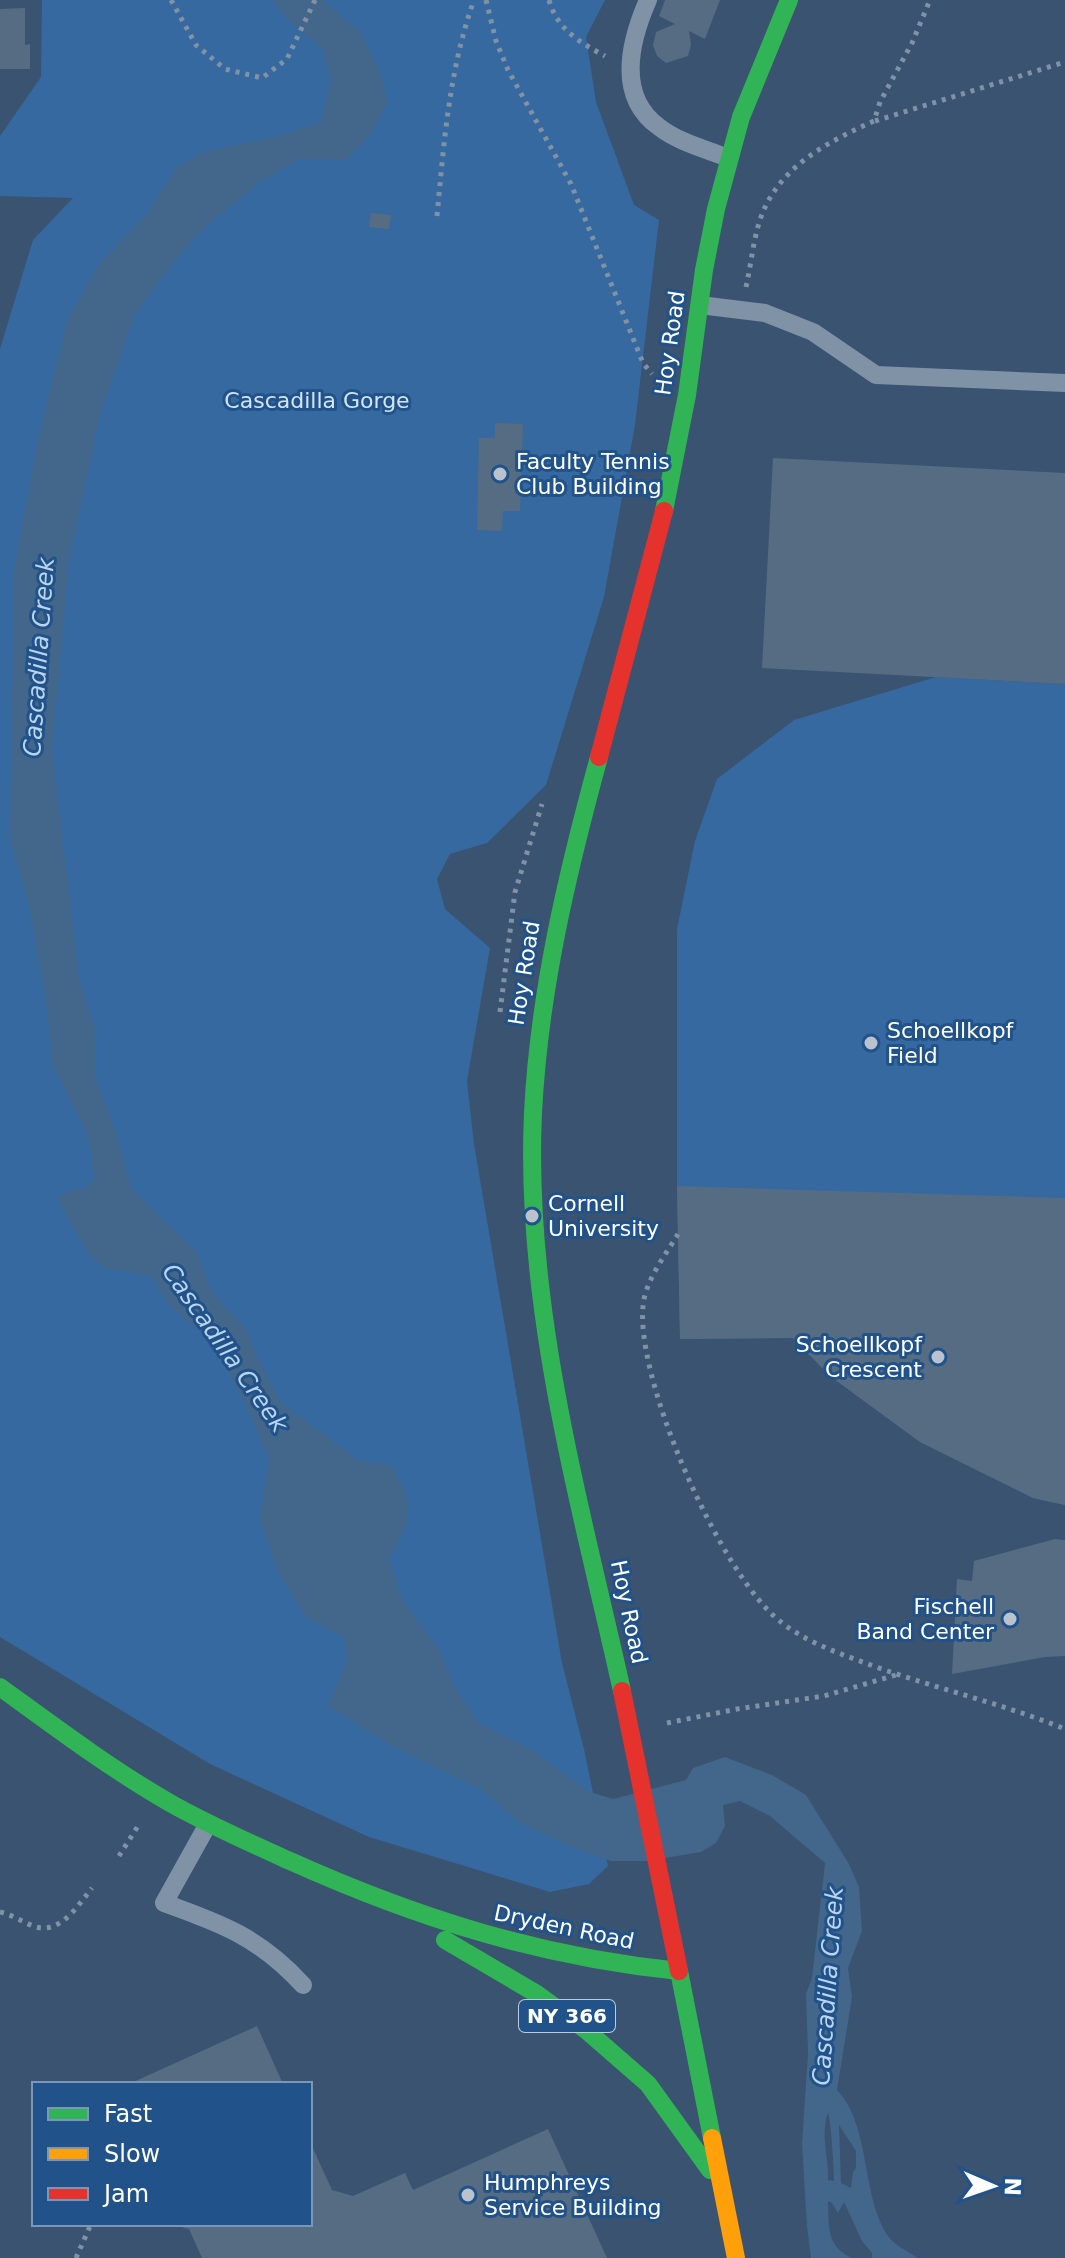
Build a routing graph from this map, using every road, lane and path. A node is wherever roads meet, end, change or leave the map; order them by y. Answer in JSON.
{"nodes":[{"id":1,"x":171,"y":0,"type":"edge"},
{"id":2,"x":315,"y":0,"type":"edge"},
{"id":3,"x":474,"y":0,"type":"edge"},
{"id":4,"x":486,"y":0,"type":"edge"},
{"id":5,"x":549,"y":0,"type":"edge"},
{"id":6,"x":648,"y":0,"type":"edge"},
{"id":7,"x":789,"y":0,"type":"edge"},
{"id":8,"x":930,"y":0,"type":"edge"},
{"id":9,"x":1065,"y":62,"type":"edge"},
{"id":10,"x":630,"y":70,"type":"junction"},
{"id":11,"x":874,"y":121,"type":"junction"},
{"id":12,"x":728,"y":158,"type":"junction"},
{"id":13,"x":437,"y":216,"type":"dead end"},
{"id":14,"x":700,"y":305,"type":"junction"},
{"id":15,"x":742,"y":310,"type":"junction"},
{"id":16,"x":1065,"y":383,"type":"edge"},
{"id":17,"x":661,"y":385,"type":"dead end"},
{"id":18,"x":678,"y":1234,"type":"dead end"},
{"id":19,"x":897,"y":1674,"type":"junction"},
{"id":20,"x":0,"y":1687,"type":"edge"},
{"id":21,"x":657,"y":1725,"type":"dead end"},
{"id":22,"x":1065,"y":1729,"type":"edge"},
{"id":23,"x":208,"y":1824,"type":"junction"},
{"id":24,"x":131,"y":1837,"type":"dead end"},
{"id":25,"x":119,"y":1856,"type":"dead end"},
{"id":26,"x":92,"y":1888,"type":"dead end"},
{"id":27,"x":371,"y":1897,"type":"junction"},
{"id":28,"x":0,"y":1912,"type":"edge"},
{"id":29,"x":679,"y":1971,"type":"junction"},
{"id":30,"x":303,"y":1985,"type":"dead end"},
{"id":31,"x":720,"y":2185,"type":"junction"},
{"id":32,"x":90,"y":2226,"type":"edge"},
{"id":33,"x":76,"y":2258,"type":"edge"},
{"id":34,"x":736,"y":2258,"type":"edge"}],
"edges":[{"from":1,"to":2,"type":"path"},
{"from":3,"to":13,"type":"path"},
{"from":4,"to":17,"type":"path"},
{"from":5,"to":10,"type":"path"},
{"from":6,"to":10,"type":"lane"},
{"from":7,"to":12,"type":"street","name":"Hoy Road"},
{"from":8,"to":11,"type":"path"},
{"from":9,"to":11,"type":"path"},
{"from":10,"to":12,"type":"lane"},
{"from":11,"to":15,"type":"path"},
{"from":12,"to":14,"type":"street","name":"Hoy Road"},
{"from":14,"to":15,"type":"lane"},
{"from":14,"to":29,"type":"street","name":"Hoy Road"},
{"from":15,"to":16,"type":"lane"},
{"from":18,"to":19,"type":"path"},
{"from":19,"to":21,"type":"path"},
{"from":19,"to":22,"type":"path"},
{"from":20,"to":23,"type":"street","name":"Dryden Road","number":"NY 366"},
{"from":23,"to":27,"type":"street","name":"Dryden Road","number":"NY 366"},
{"from":23,"to":30,"type":"lane"},
{"from":24,"to":25,"type":"path"},
{"from":26,"to":28,"type":"path"},
{"from":27,"to":29,"type":"street","name":"Dryden Road","number":"NY 366"},
{"from":27,"to":31,"type":"street","name":"Dryden Road","number":"NY 366"},
{"from":29,"to":31,"type":"street","name":"Dryden Road","number":"NY 366"},
{"from":31,"to":34,"type":"street","name":"Dryden Road","number":"NY 366"},
{"from":32,"to":33,"type":"path"}]}
